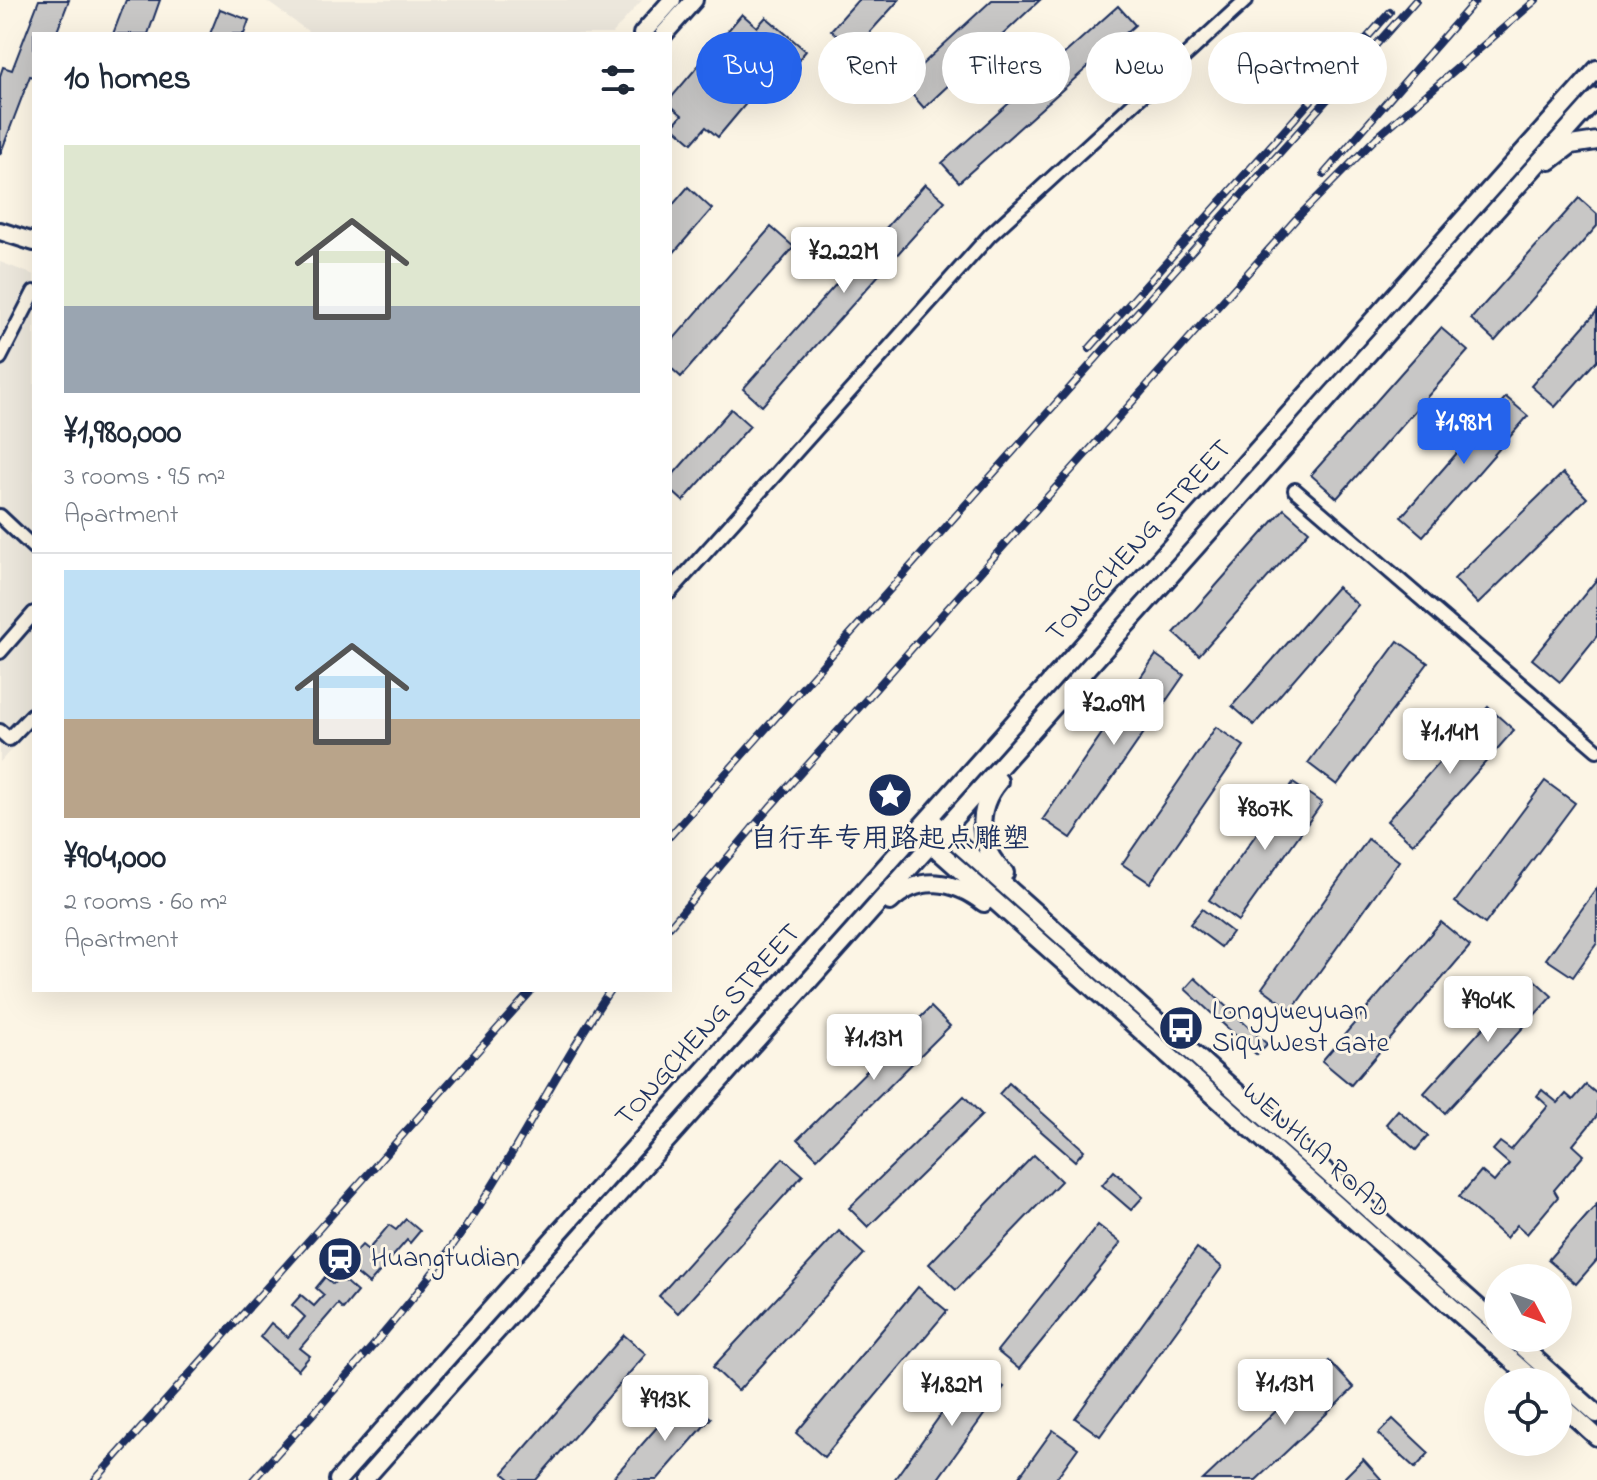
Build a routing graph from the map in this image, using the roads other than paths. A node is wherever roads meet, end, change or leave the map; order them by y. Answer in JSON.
{"nodes":[{"id":1,"x":672,"y":0,"type":"edge"},
{"id":2,"x":694,"y":0,"type":"edge"},
{"id":3,"x":1246,"y":0,"type":"edge"},
{"id":4,"x":644,"y":32,"type":"edge"},
{"id":5,"x":666,"y":32,"type":"edge"},
{"id":6,"x":1594,"y":78,"type":"edge"},
{"id":7,"x":1597,"y":97,"type":"edge"},
{"id":8,"x":1597,"y":141,"type":"edge"},
{"id":9,"x":0,"y":231,"type":"edge"},
{"id":10,"x":32,"y":241,"type":"edge"},
{"id":11,"x":1440,"y":273,"type":"junction"},
{"id":12,"x":32,"y":296,"type":"edge"},
{"id":13,"x":0,"y":358,"type":"edge"},
{"id":14,"x":1295,"y":490,"type":"dead end"},
{"id":15,"x":1,"y":519,"type":"edge"},
{"id":16,"x":32,"y":546,"type":"edge"},
{"id":17,"x":672,"y":590,"type":"edge"},
{"id":18,"x":32,"y":615,"type":"edge"},
{"id":19,"x":0,"y":652,"type":"edge"},
{"id":20,"x":1087,"y":669,"type":"junction"},
{"id":21,"x":32,"y":715,"type":"edge"},
{"id":22,"x":5,"y":735,"type":"edge"},
{"id":23,"x":0,"y":750,"type":"edge"},
{"id":24,"x":1597,"y":750,"type":"edge"},
{"id":25,"x":929,"y":817,"type":"junction"},
{"id":26,"x":943,"y":830,"type":"junction"},
{"id":27,"x":917,"y":831,"type":"junction"},
{"id":28,"x":931,"y":844,"type":"junction"},
{"id":29,"x":1052,"y":952,"type":"junction"},
{"id":30,"x":1117,"y":985,"type":"junction"},
{"id":31,"x":785,"y":1008,"type":"junction"},
{"id":32,"x":1484,"y":1313,"type":"edge"},
{"id":33,"x":1528,"y":1352,"type":"edge"},
{"id":34,"x":1520,"y":1368,"type":"edge"},
{"id":35,"x":1597,"y":1414,"type":"edge"},
{"id":36,"x":1572,"y":1415,"type":"edge"},
{"id":37,"x":1597,"y":1437,"type":"edge"},
{"id":38,"x":366,"y":1478,"type":"edge"},
{"id":39,"x":338,"y":1480,"type":"edge"}],
"edges":[{"from":1,"to":4,"type":"main road"},
{"from":2,"to":5,"type":"main road"},
{"from":3,"to":17,"type":"street"},
{"from":6,"to":25,"type":"main road","name":"TONGCHENG STREET"},
{"from":7,"to":11,"type":"main road","name":"TONGCHENG STREET"},
{"from":8,"to":11,"type":"main road"},
{"from":9,"to":10,"type":"main road"},
{"from":11,"to":20,"type":"main road","name":"TONGCHENG STREET"},
{"from":12,"to":13,"type":"street"},
{"from":14,"to":24,"type":"street"},
{"from":15,"to":16,"type":"street"},
{"from":18,"to":19,"type":"street"},
{"from":20,"to":26,"type":"main road","name":"TONGCHENG STREET"},
{"from":20,"to":30,"type":"main road"},
{"from":21,"to":22,"type":"street"},
{"from":22,"to":23,"type":"street"},
{"from":25,"to":26,"type":"main road","name":"WENHUA ROAD"},
{"from":25,"to":27,"type":"main road","name":"TONGCHENG STREET"},
{"from":26,"to":28,"type":"main road","name":"TONGCHENG STREET"},
{"from":26,"to":30,"type":"main road","name":"WENHUA ROAD"},
{"from":27,"to":28,"type":"main road","name":"WENHUA ROAD"},
{"from":27,"to":39,"type":"main road","name":"TONGCHENG STREET"},
{"from":28,"to":29,"type":"main road","name":"WENHUA ROAD"},
{"from":28,"to":31,"type":"main road","name":"TONGCHENG STREET"},
{"from":29,"to":31,"type":"main road"},
{"from":29,"to":34,"type":"main road","name":"WENHUA ROAD"},
{"from":30,"to":32,"type":"main road","name":"WENHUA ROAD"},
{"from":31,"to":38,"type":"main road","name":"TONGCHENG STREET"},
{"from":33,"to":35,"type":"main road"},
{"from":36,"to":37,"type":"main road"}]}
